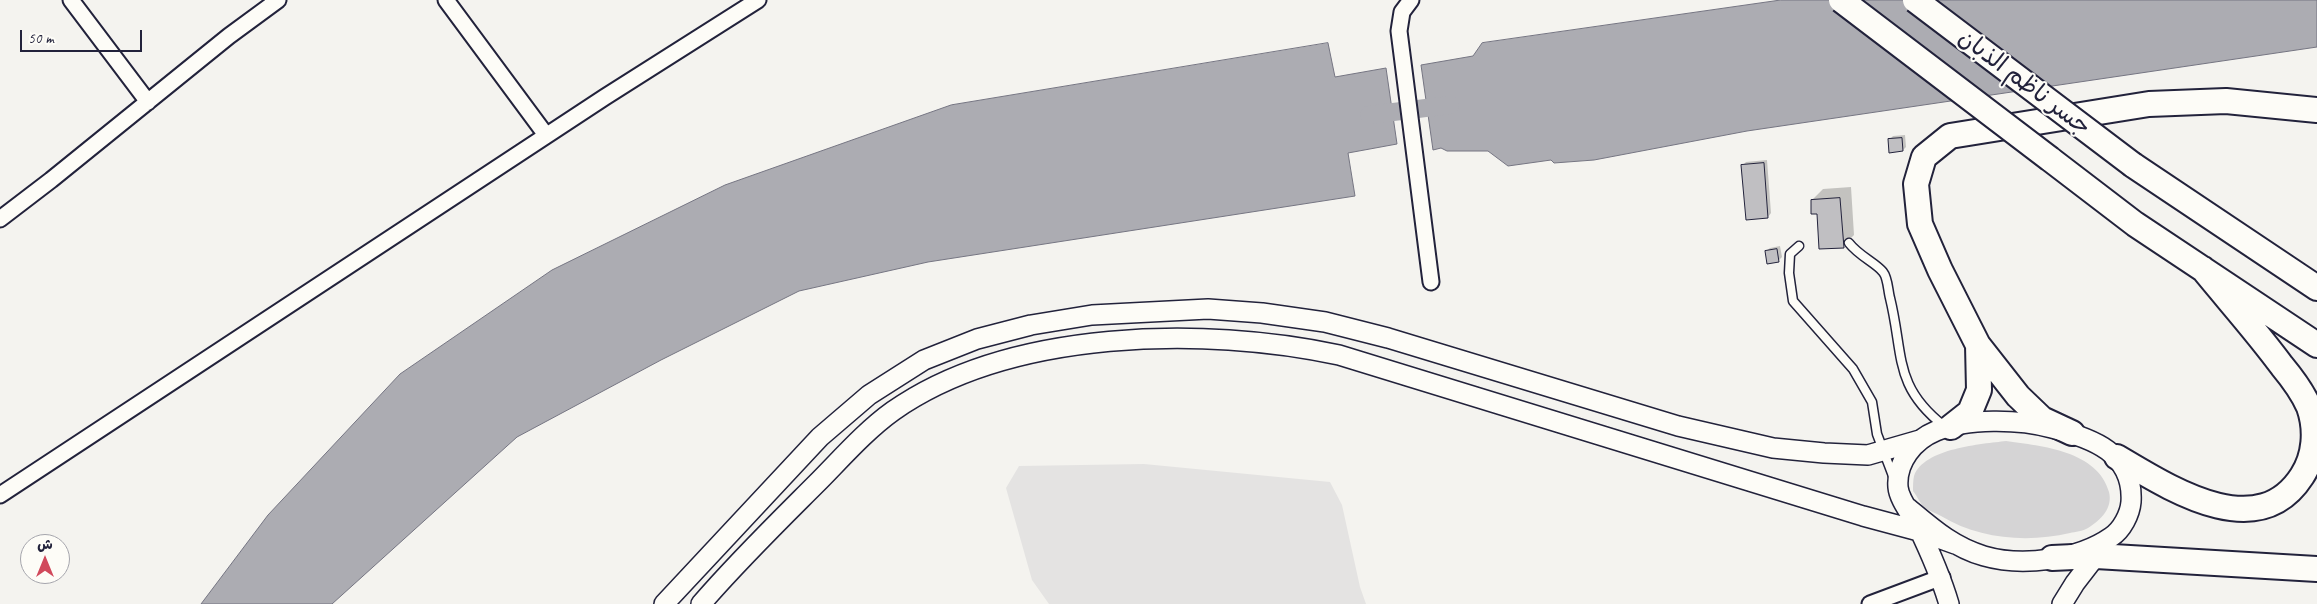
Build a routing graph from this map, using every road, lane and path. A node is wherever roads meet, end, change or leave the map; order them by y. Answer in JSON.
{"nodes":[{"id":1,"x":71,"y":0,"type":"edge"},
{"id":2,"x":278,"y":0,"type":"edge"},
{"id":3,"x":446,"y":0,"type":"edge"},
{"id":4,"x":758,"y":0,"type":"edge"},
{"id":5,"x":1411,"y":0,"type":"edge"},
{"id":6,"x":1841,"y":0,"type":"edge"},
{"id":7,"x":1915,"y":0,"type":"edge"},
{"id":8,"x":148,"y":102,"type":"junction"},
{"id":9,"x":2317,"y":110,"type":"edge"},
{"id":10,"x":546,"y":135,"type":"junction"},
{"id":11,"x":0,"y":219,"type":"edge"},
{"id":12,"x":1849,"y":242,"type":"dead end"},
{"id":13,"x":1799,"y":246,"type":"dead end"},
{"id":14,"x":2202,"y":269,"type":"junction"},
{"id":15,"x":1432,"y":282,"type":"dead end"},
{"id":16,"x":2317,"y":288,"type":"edge"},
{"id":17,"x":1978,"y":345,"type":"junction"},
{"id":18,"x":2317,"y":345,"type":"edge"},
{"id":19,"x":1948,"y":427,"type":"junction"},
{"id":20,"x":2072,"y":433,"type":"junction"},
{"id":21,"x":1920,"y":440,"type":"junction"},
{"id":22,"x":1884,"y":450,"type":"junction"},
{"id":23,"x":2117,"y":457,"type":"junction"},
{"id":24,"x":1898,"y":488,"type":"junction"},
{"id":25,"x":0,"y":495,"type":"edge"},
{"id":26,"x":1908,"y":508,"type":"junction"},
{"id":27,"x":1919,"y":531,"type":"junction"},
{"id":28,"x":2112,"y":537,"type":"junction"},
{"id":29,"x":1955,"y":544,"type":"junction"},
{"id":30,"x":2096,"y":556,"type":"junction"},
{"id":31,"x":2052,"y":558,"type":"junction"},
{"id":32,"x":2317,"y":569,"type":"edge"},
{"id":33,"x":1942,"y":578,"type":"junction"},
{"id":34,"x":664,"y":604,"type":"edge"},
{"id":35,"x":701,"y":604,"type":"edge"},
{"id":36,"x":1870,"y":604,"type":"edge"},
{"id":37,"x":1949,"y":604,"type":"edge"},
{"id":38,"x":2062,"y":604,"type":"edge"}],
"edges":[{"from":1,"to":8,"type":"street"},
{"from":2,"to":8,"type":"street"},
{"from":3,"to":10,"type":"street"},
{"from":4,"to":10,"type":"street"},
{"from":5,"to":15,"type":"street"},
{"from":6,"to":14,"type":"highway","name":"جسر ناظم الذبان","bridge":true},
{"from":7,"to":16,"type":"highway","name":"جسر ناظم الذبان","bridge":true},
{"from":8,"to":11,"type":"street"},
{"from":9,"to":17,"type":"highway"},
{"from":10,"to":25,"type":"street"},
{"from":12,"to":19,"type":"lane"},
{"from":13,"to":22,"type":"lane"},
{"from":14,"to":18,"type":"highway","name":"جسر ناظم الذبان"},
{"from":14,"to":23,"type":"highway"},
{"from":17,"to":19,"type":"highway"},
{"from":17,"to":20,"type":"highway"},
{"from":19,"to":20,"type":"street"},
{"from":19,"to":21,"type":"street"},
{"from":20,"to":23,"type":"street"},
{"from":21,"to":22,"type":"street"},
{"from":21,"to":24,"type":"street"},
{"from":22,"to":24,"type":"lane"},
{"from":22,"to":34,"type":"street"},
{"from":23,"to":28,"type":"street"},
{"from":24,"to":26,"type":"street"},
{"from":26,"to":27,"type":"street"},
{"from":26,"to":29,"type":"street"},
{"from":27,"to":29,"type":"street"},
{"from":27,"to":33,"type":"street"},
{"from":27,"to":35,"type":"street"},
{"from":28,"to":30,"type":"street"},
{"from":28,"to":31,"type":"street"},
{"from":29,"to":31,"type":"street"},
{"from":30,"to":31,"type":"highway"},
{"from":30,"to":32,"type":"highway"},
{"from":30,"to":38,"type":"street"},
{"from":33,"to":36,"type":"street"},
{"from":33,"to":37,"type":"street"}]}
